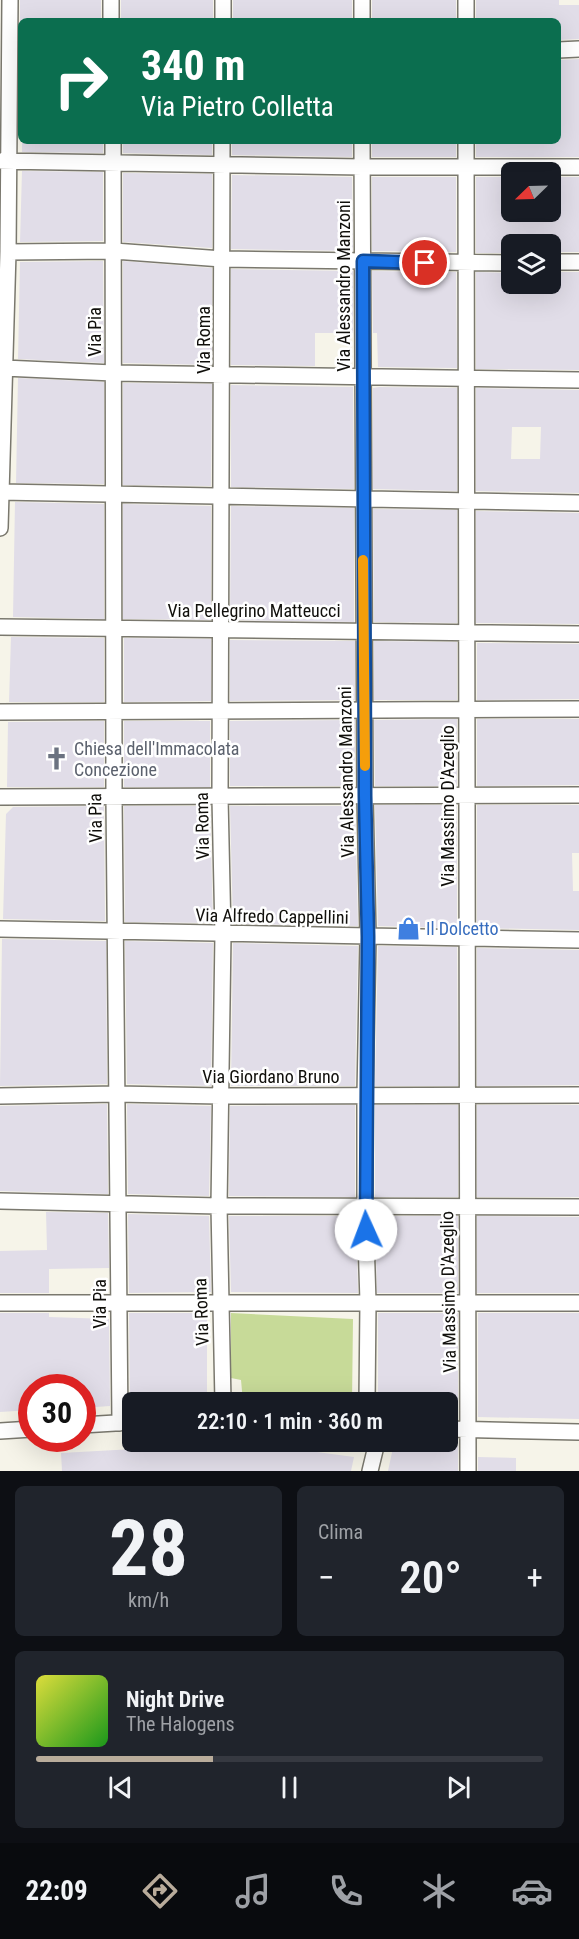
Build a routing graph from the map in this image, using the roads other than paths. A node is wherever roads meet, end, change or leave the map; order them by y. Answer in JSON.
{"nodes":[{"id":1,"x":10,"y":0,"type":"edge"},
{"id":2,"x":111,"y":0,"type":"edge"},
{"id":3,"x":223,"y":0,"type":"edge"},
{"id":4,"x":362,"y":0,"type":"edge"},
{"id":5,"x":466,"y":0,"type":"edge"},
{"id":6,"x":111,"y":18,"type":"edge"},
{"id":7,"x":223,"y":18,"type":"edge"},
{"id":8,"x":362,"y":18,"type":"edge"},
{"id":9,"x":466,"y":18,"type":"edge"},
{"id":10,"x":10,"y":43,"type":"edge"},
{"id":11,"x":561,"y":50,"type":"edge"},
{"id":12,"x":579,"y":50,"type":"edge"},
{"id":13,"x":5,"y":79,"type":"edge"},
{"id":14,"x":4,"y":128,"type":"edge"},
{"id":15,"x":113,"y":144,"type":"edge"},
{"id":16,"x":222,"y":144,"type":"edge"},
{"id":17,"x":362,"y":144,"type":"edge"},
{"id":18,"x":466,"y":144,"type":"edge"},
{"id":19,"x":4,"y":161,"type":"edge"},
{"id":20,"x":114,"y":161,"type":"junction"},
{"id":21,"x":222,"y":164,"type":"junction"},
{"id":22,"x":363,"y":167,"type":"junction"},
{"id":23,"x":579,"y":167,"type":"edge"},
{"id":24,"x":466,"y":168,"type":"junction"},
{"id":25,"x":114,"y":251,"type":"junction"},
{"id":26,"x":8,"y":252,"type":"junction"},
{"id":27,"x":222,"y":259,"type":"junction"},
{"id":28,"x":363,"y":261,"type":"junction"},
{"id":29,"x":561,"y":262,"type":"edge"},
{"id":30,"x":579,"y":262,"type":"edge"},
{"id":31,"x":466,"y":263,"type":"junction"},
{"id":32,"x":501,"y":263,"type":"edge"},
{"id":33,"x":2,"y":306,"type":"edge"},
{"id":34,"x":4,"y":368,"type":"junction"},
{"id":35,"x":113,"y":373,"type":"junction"},
{"id":36,"x":222,"y":375,"type":"junction"},
{"id":37,"x":363,"y":378,"type":"junction"},
{"id":38,"x":466,"y":380,"type":"junction"},
{"id":39,"x":579,"y":381,"type":"edge"},
{"id":40,"x":1,"y":492,"type":"edge"},
{"id":41,"x":114,"y":493,"type":"junction"},
{"id":42,"x":222,"y":497,"type":"junction"},
{"id":43,"x":363,"y":498,"type":"junction"},
{"id":44,"x":466,"y":500,"type":"junction"},
{"id":45,"x":579,"y":503,"type":"edge"},
{"id":46,"x":0,"y":528,"type":"edge"},
{"id":47,"x":0,"y":627,"type":"edge"},
{"id":48,"x":223,"y":628,"type":"junction"},
{"id":49,"x":115,"y":629,"type":"junction"},
{"id":50,"x":364,"y":630,"type":"junction"},
{"id":51,"x":466,"y":633,"type":"junction"},
{"id":52,"x":579,"y":634,"type":"edge"},
{"id":53,"x":579,"y":709,"type":"edge"},
{"id":54,"x":467,"y":710,"type":"junction"},
{"id":55,"x":364,"y":711,"type":"junction"},
{"id":56,"x":0,"y":712,"type":"edge"},
{"id":57,"x":222,"y":712,"type":"junction"},
{"id":58,"x":116,"y":713,"type":"junction"},
{"id":59,"x":579,"y":795,"type":"edge"},
{"id":60,"x":365,"y":796,"type":"junction"},
{"id":61,"x":0,"y":797,"type":"edge"},
{"id":62,"x":114,"y":797,"type":"junction"},
{"id":63,"x":466,"y":797,"type":"junction"},
{"id":64,"x":220,"y":798,"type":"junction"},
{"id":65,"x":0,"y":929,"type":"edge"},
{"id":66,"x":117,"y":932,"type":"junction"},
{"id":67,"x":223,"y":934,"type":"junction"},
{"id":68,"x":368,"y":937,"type":"junction"},
{"id":69,"x":466,"y":939,"type":"junction"},
{"id":70,"x":579,"y":940,"type":"edge"},
{"id":71,"x":117,"y":1094,"type":"junction"},
{"id":72,"x":365,"y":1095,"type":"junction"},
{"id":73,"x":468,"y":1095,"type":"junction"},
{"id":74,"x":579,"y":1095,"type":"edge"},
{"id":75,"x":0,"y":1096,"type":"edge"},
{"id":76,"x":220,"y":1096,"type":"junction"},
{"id":77,"x":0,"y":1202,"type":"edge"},
{"id":78,"x":118,"y":1203,"type":"junction"},
{"id":79,"x":219,"y":1206,"type":"junction"},
{"id":80,"x":365,"y":1206,"type":"junction"},
{"id":81,"x":466,"y":1207,"type":"junction"},
{"id":82,"x":579,"y":1207,"type":"edge"},
{"id":83,"x":119,"y":1302,"type":"junction"},
{"id":84,"x":369,"y":1302,"type":"junction"},
{"id":85,"x":0,"y":1303,"type":"edge"},
{"id":86,"x":220,"y":1303,"type":"junction"},
{"id":87,"x":470,"y":1303,"type":"junction"},
{"id":88,"x":579,"y":1303,"type":"edge"},
{"id":89,"x":124,"y":1392,"type":"edge"},
{"id":90,"x":224,"y":1392,"type":"edge"},
{"id":91,"x":367,"y":1392,"type":"edge"},
{"id":92,"x":122,"y":1422,"type":"edge"},
{"id":93,"x":96,"y":1424,"type":"edge"},
{"id":94,"x":18,"y":1430,"type":"edge"},
{"id":95,"x":458,"y":1430,"type":"edge"},
{"id":96,"x":468,"y":1430,"type":"junction"},
{"id":97,"x":0,"y":1431,"type":"edge"},
{"id":98,"x":579,"y":1432,"type":"edge"},
{"id":99,"x":375,"y":1452,"type":"edge"},
{"id":100,"x":370,"y":1471,"type":"edge"},
{"id":101,"x":468,"y":1471,"type":"edge"}],
"edges":[{"from":1,"to":10,"type":"street"},
{"from":2,"to":6,"type":"street"},
{"from":3,"to":7,"type":"street"},
{"from":4,"to":8,"type":"street"},
{"from":5,"to":9,"type":"street"},
{"from":10,"to":13,"type":"street"},
{"from":11,"to":12,"type":"street"},
{"from":13,"to":14,"type":"street"},
{"from":14,"to":19,"type":"street"},
{"from":15,"to":20,"type":"street","name":"Via Pia"},
{"from":16,"to":21,"type":"street","name":"Via Roma"},
{"from":17,"to":22,"type":"street","name":"Via Alessandro Manzoni"},
{"from":18,"to":24,"type":"street","name":"Via Massimo D'Azeglio"},
{"from":19,"to":20,"type":"street"},
{"from":19,"to":26,"type":"street"},
{"from":20,"to":21,"type":"street"},
{"from":20,"to":25,"type":"street","name":"Via Pia"},
{"from":21,"to":22,"type":"street"},
{"from":21,"to":27,"type":"street","name":"Via Roma"},
{"from":22,"to":24,"type":"street"},
{"from":22,"to":28,"type":"street","name":"Via Alessandro Manzoni"},
{"from":23,"to":24,"type":"street"},
{"from":24,"to":31,"type":"street","name":"Via Massimo D'Azeglio"},
{"from":25,"to":26,"type":"street"},
{"from":25,"to":27,"type":"street"},
{"from":25,"to":35,"type":"street","name":"Via Pia"},
{"from":26,"to":33,"type":"street"},
{"from":27,"to":28,"type":"street"},
{"from":27,"to":36,"type":"street","name":"Via Roma"},
{"from":28,"to":31,"type":"street"},
{"from":28,"to":37,"type":"street","name":"Via Alessandro Manzoni"},
{"from":29,"to":30,"type":"street"},
{"from":31,"to":32,"type":"street"},
{"from":31,"to":38,"type":"street","name":"Via Massimo D'Azeglio"},
{"from":33,"to":34,"type":"street"},
{"from":34,"to":35,"type":"street"},
{"from":34,"to":40,"type":"street"},
{"from":35,"to":36,"type":"street"},
{"from":35,"to":41,"type":"street","name":"Via Pia"},
{"from":36,"to":37,"type":"street"},
{"from":36,"to":42,"type":"street","name":"Via Roma"},
{"from":37,"to":38,"type":"street"},
{"from":37,"to":43,"type":"street","name":"Via Alessandro Manzoni"},
{"from":38,"to":39,"type":"street"},
{"from":38,"to":44,"type":"street","name":"Via Massimo D'Azeglio"},
{"from":40,"to":41,"type":"street"},
{"from":40,"to":46,"type":"street"},
{"from":41,"to":42,"type":"street"},
{"from":41,"to":49,"type":"street","name":"Via Pia"},
{"from":42,"to":43,"type":"street"},
{"from":42,"to":48,"type":"street","name":"Via Roma"},
{"from":43,"to":44,"type":"street"},
{"from":43,"to":50,"type":"street","name":"Via Alessandro Manzoni"},
{"from":44,"to":45,"type":"street"},
{"from":44,"to":51,"type":"street","name":"Via Massimo D'Azeglio"},
{"from":47,"to":49,"type":"street","name":"Via Pellegrino Matteucci"},
{"from":48,"to":49,"type":"street","name":"Via Pellegrino Matteucci"},
{"from":48,"to":50,"type":"street","name":"Via Pellegrino Matteucci"},
{"from":48,"to":57,"type":"street","name":"Via Roma"},
{"from":49,"to":58,"type":"street","name":"Via Pia"},
{"from":50,"to":51,"type":"street","name":"Via Pellegrino Matteucci"},
{"from":50,"to":55,"type":"street","name":"Via Alessandro Manzoni"},
{"from":51,"to":52,"type":"street","name":"Via Pellegrino Matteucci"},
{"from":51,"to":54,"type":"street","name":"Via Massimo D'Azeglio"},
{"from":53,"to":54,"type":"street"},
{"from":54,"to":55,"type":"street"},
{"from":54,"to":63,"type":"street","name":"Via Massimo D'Azeglio"},
{"from":55,"to":57,"type":"street"},
{"from":55,"to":60,"type":"street","name":"Via Alessandro Manzoni"},
{"from":56,"to":58,"type":"street"},
{"from":57,"to":58,"type":"street"},
{"from":57,"to":64,"type":"street","name":"Via Roma"},
{"from":58,"to":62,"type":"street","name":"Via Pia"},
{"from":59,"to":63,"type":"street"},
{"from":60,"to":63,"type":"street"},
{"from":60,"to":64,"type":"street"},
{"from":60,"to":68,"type":"street","name":"Via Alessandro Manzoni"},
{"from":61,"to":62,"type":"street"},
{"from":62,"to":64,"type":"street"},
{"from":62,"to":66,"type":"street","name":"Via Pia"},
{"from":63,"to":69,"type":"street","name":"Via Massimo D'Azeglio"},
{"from":64,"to":67,"type":"street","name":"Via Roma"},
{"from":65,"to":66,"type":"street","name":"Via Alfredo Cappellini"},
{"from":66,"to":67,"type":"street","name":"Via Alfredo Cappellini"},
{"from":66,"to":71,"type":"street","name":"Via Pia"},
{"from":67,"to":68,"type":"street","name":"Via Alfredo Cappellini"},
{"from":67,"to":76,"type":"street","name":"Via Roma"},
{"from":68,"to":69,"type":"street","name":"Via Alfredo Cappellini"},
{"from":68,"to":72,"type":"street","name":"Via Alessandro Manzoni"},
{"from":69,"to":70,"type":"street","name":"Via Alfredo Cappellini"},
{"from":69,"to":73,"type":"street","name":"Via Massimo D'Azeglio"},
{"from":71,"to":75,"type":"street","name":"Via Giordano Bruno"},
{"from":71,"to":76,"type":"street","name":"Via Giordano Bruno"},
{"from":71,"to":78,"type":"street","name":"Via Pia"},
{"from":72,"to":73,"type":"street","name":"Via Giordano Bruno"},
{"from":72,"to":76,"type":"street","name":"Via Giordano Bruno"},
{"from":72,"to":80,"type":"street","name":"Via Alessandro Manzoni"},
{"from":73,"to":74,"type":"street","name":"Via Giordano Bruno"},
{"from":73,"to":81,"type":"street","name":"Via Massimo D'Azeglio"},
{"from":76,"to":79,"type":"street","name":"Via Roma"},
{"from":77,"to":78,"type":"street"},
{"from":78,"to":79,"type":"street"},
{"from":78,"to":83,"type":"street","name":"Via Pia"},
{"from":79,"to":80,"type":"street"},
{"from":79,"to":86,"type":"street","name":"Via Roma"},
{"from":80,"to":81,"type":"street"},
{"from":80,"to":84,"type":"street","name":"Via Alessandro Manzoni"},
{"from":81,"to":82,"type":"street"},
{"from":81,"to":87,"type":"street","name":"Via Massimo D'Azeglio"},
{"from":83,"to":85,"type":"street"},
{"from":83,"to":86,"type":"street"},
{"from":83,"to":89,"type":"street","name":"Via Pia"},
{"from":84,"to":86,"type":"street"},
{"from":84,"to":87,"type":"street"},
{"from":84,"to":91,"type":"street","name":"Via Alessandro Manzoni"},
{"from":86,"to":90,"type":"street","name":"Via Roma"},
{"from":87,"to":88,"type":"street"},
{"from":87,"to":96,"type":"street","name":"Via Massimo D'Azeglio"},
{"from":92,"to":93,"type":"street"},
{"from":94,"to":97,"type":"street"},
{"from":95,"to":96,"type":"street"},
{"from":96,"to":98,"type":"street"},
{"from":96,"to":101,"type":"street","name":"Via Massimo D'Azeglio"},
{"from":99,"to":100,"type":"street"}]}
